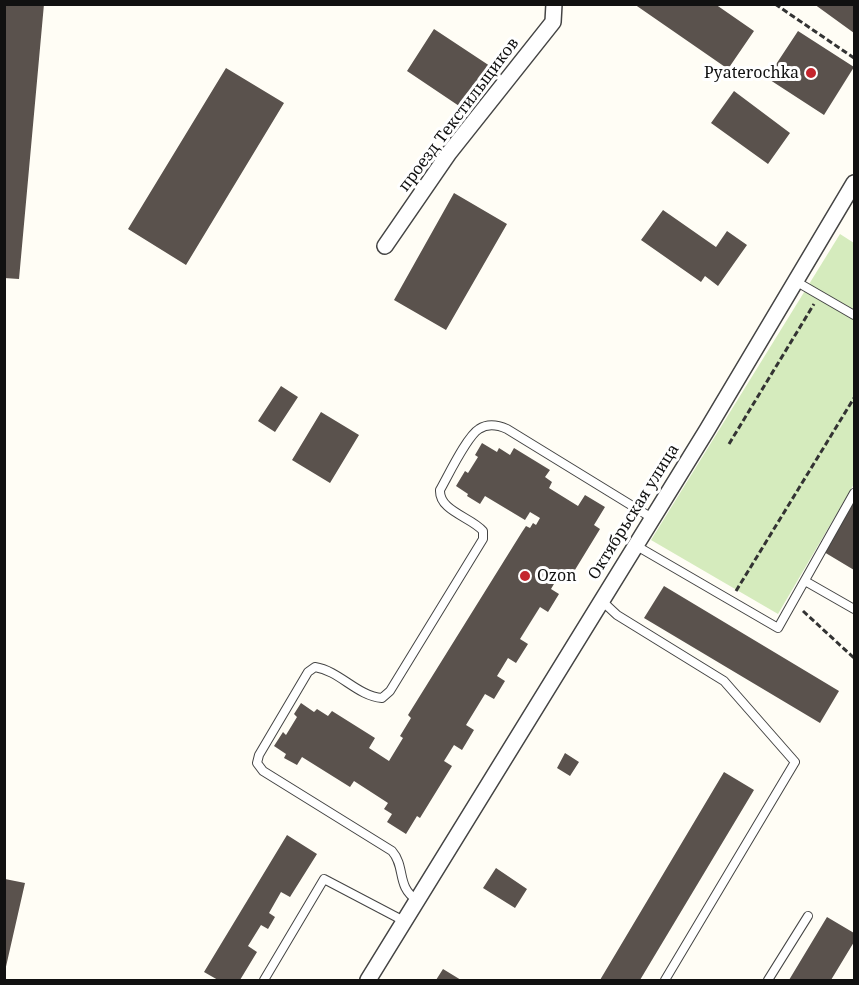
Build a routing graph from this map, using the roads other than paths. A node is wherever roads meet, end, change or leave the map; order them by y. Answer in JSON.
{"nodes":[{"id":1,"x":554,"y":4,"type":"edge"},
{"id":2,"x":855,"y":183,"type":"edge"},
{"id":3,"x":385,"y":246,"type":"dead end"},
{"id":4,"x":797,"y":282,"type":"junction"},
{"id":5,"x":855,"y":315,"type":"edge"},
{"id":6,"x":855,"y":493,"type":"edge"},
{"id":7,"x":652,"y":518,"type":"junction"},
{"id":8,"x":635,"y":545,"type":"junction"},
{"id":9,"x":805,"y":581,"type":"junction"},
{"id":10,"x":601,"y":600,"type":"junction"},
{"id":11,"x":855,"y":609,"type":"edge"},
{"id":12,"x":417,"y":900,"type":"junction"},
{"id":13,"x":808,"y":916,"type":"dead end"},
{"id":14,"x":404,"y":921,"type":"junction"},
{"id":15,"x":264,"y":981,"type":"edge"},
{"id":16,"x":368,"y":981,"type":"edge"},
{"id":17,"x":664,"y":981,"type":"edge"},
{"id":18,"x":768,"y":981,"type":"edge"}],
"edges":[{"from":1,"to":3,"type":"street","name":"проезд Текстильщиков"},
{"from":2,"to":4,"type":"street","name":"Октябрьская улица"},
{"from":4,"to":5,"type":"lane"},
{"from":4,"to":7,"type":"street","name":"Октябрьская улица"},
{"from":6,"to":9,"type":"lane"},
{"from":7,"to":8,"type":"street","name":"Октябрьская улица"},
{"from":7,"to":12,"type":"lane"},
{"from":8,"to":9,"type":"lane"},
{"from":8,"to":10,"type":"street","name":"Октябрьская улица"},
{"from":9,"to":11,"type":"lane"},
{"from":10,"to":12,"type":"street","name":"Октябрьская улица"},
{"from":10,"to":17,"type":"lane"},
{"from":12,"to":14,"type":"street","name":"Октябрьская улица"},
{"from":13,"to":18,"type":"lane"},
{"from":14,"to":15,"type":"lane"},
{"from":14,"to":16,"type":"street","name":"Октябрьская улица"}]}
